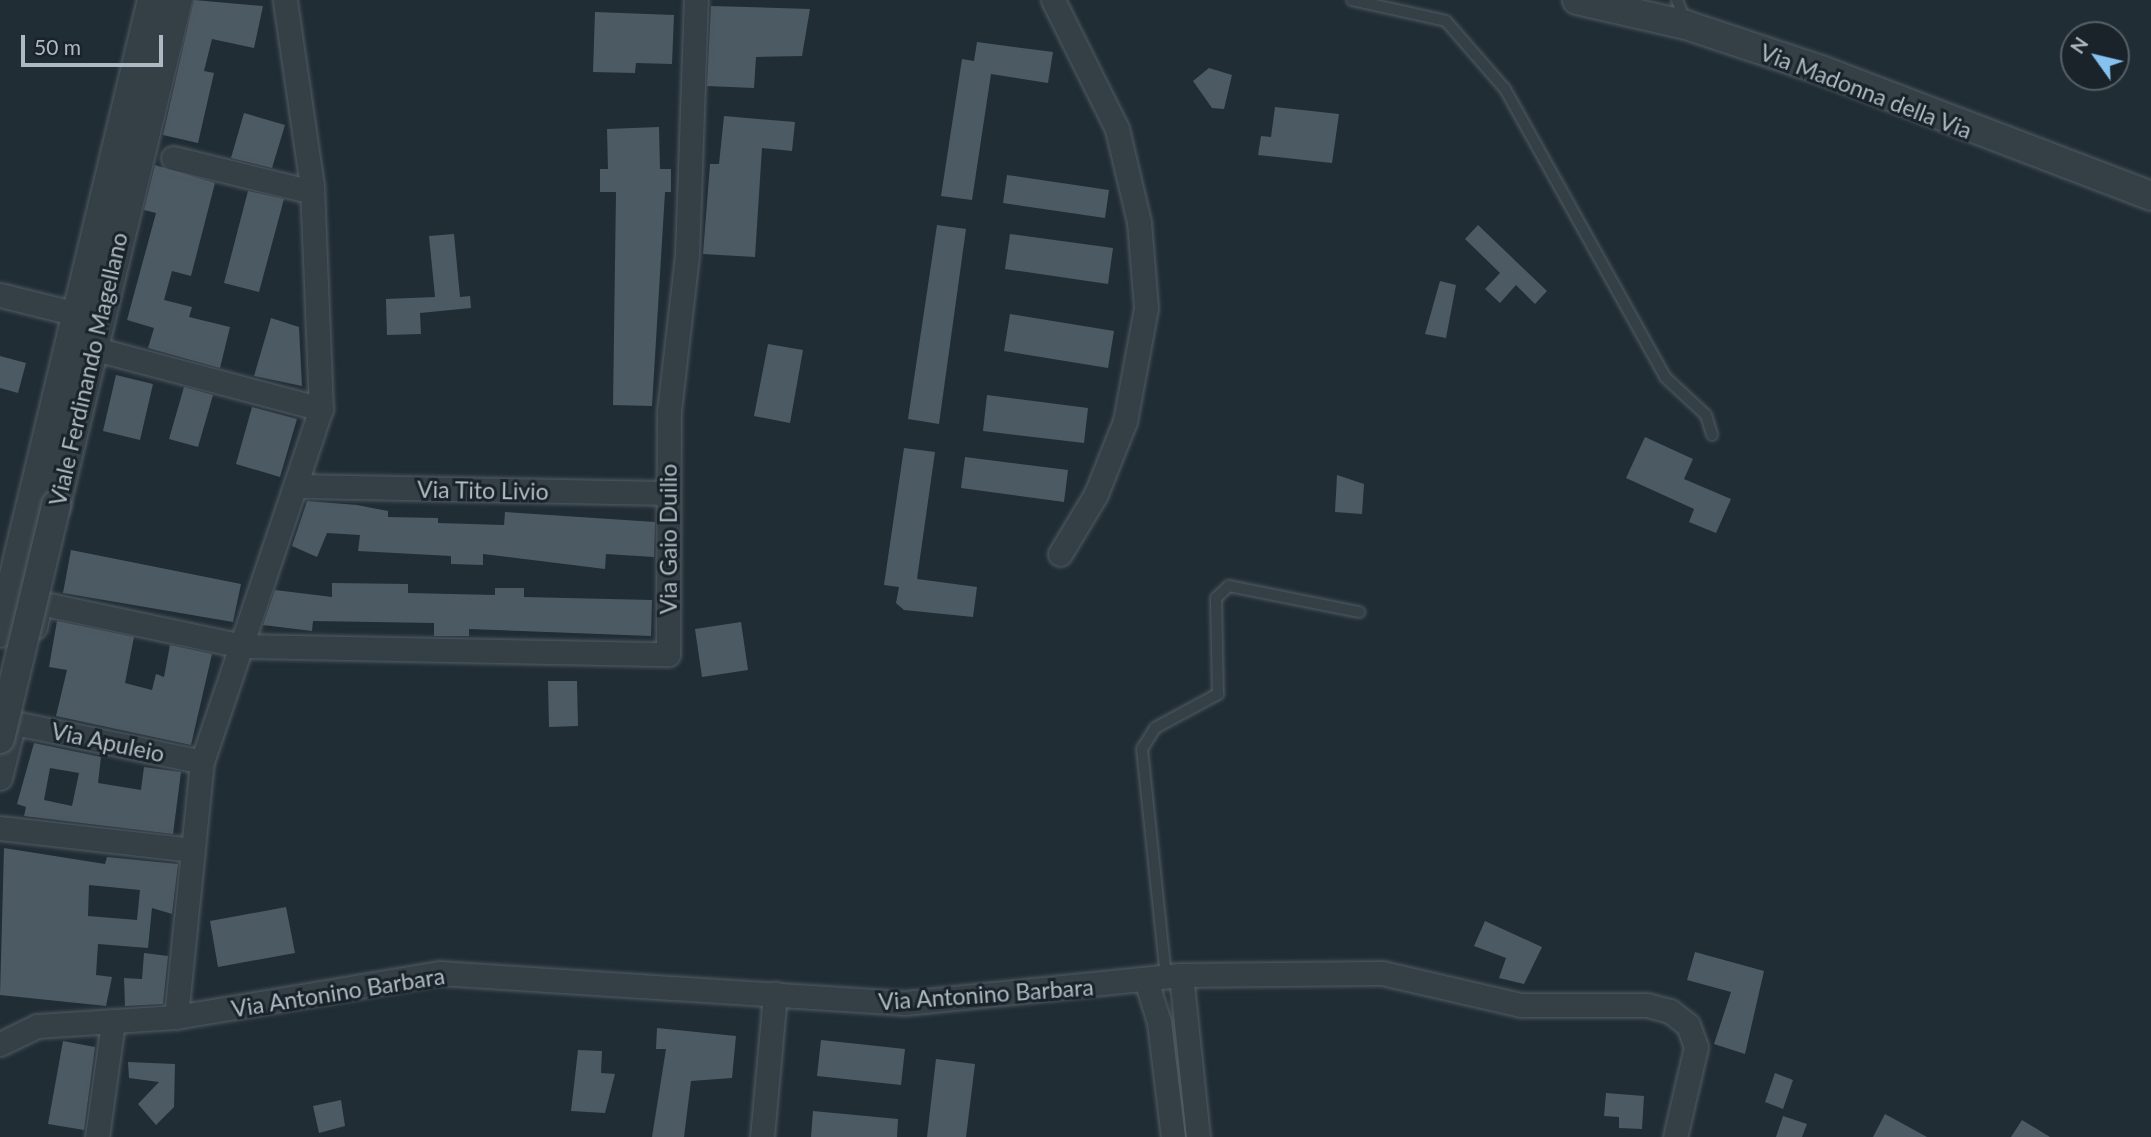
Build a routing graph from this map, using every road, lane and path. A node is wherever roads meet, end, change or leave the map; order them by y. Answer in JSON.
{"nodes":[{"id":1,"x":152,"y":0,"type":"edge"},
{"id":2,"x":178,"y":0,"type":"edge"},
{"id":3,"x":285,"y":0,"type":"edge"},
{"id":4,"x":696,"y":0,"type":"edge"},
{"id":5,"x":1053,"y":0,"type":"edge"},
{"id":6,"x":1352,"y":0,"type":"edge"},
{"id":7,"x":1577,"y":0,"type":"edge"},
{"id":8,"x":1682,"y":13,"type":"edge"},
{"id":9,"x":173,"y":158,"type":"dead end"},
{"id":10,"x":312,"y":192,"type":"junction"},
{"id":11,"x":2151,"y":196,"type":"edge"},
{"id":12,"x":0,"y":295,"type":"edge"},
{"id":13,"x":77,"y":314,"type":"junction"},
{"id":14,"x":92,"y":348,"type":"junction"},
{"id":15,"x":321,"y":409,"type":"junction"},
{"id":16,"x":1712,"y":435,"type":"dead end"},
{"id":17,"x":298,"y":486,"type":"junction"},
{"id":18,"x":668,"y":493,"type":"junction"},
{"id":19,"x":44,"y":502,"type":"junction"},
{"id":20,"x":1060,"y":554,"type":"dead end"},
{"id":21,"x":1359,"y":612,"type":"dead end"},
{"id":22,"x":0,"y":632,"type":"edge"},
{"id":23,"x":243,"y":646,"type":"junction"},
{"id":24,"x":5,"y":727,"type":"edge"},
{"id":25,"x":202,"y":762,"type":"junction"},
{"id":26,"x":0,"y":778,"type":"edge"},
{"id":27,"x":0,"y":828,"type":"edge"},
{"id":28,"x":192,"y":850,"type":"junction"},
{"id":29,"x":1164,"y":977,"type":"junction"},
{"id":30,"x":775,"y":994,"type":"junction"},
{"id":31,"x":176,"y":1017,"type":"junction"},
{"id":32,"x":113,"y":1021,"type":"junction"},
{"id":33,"x":0,"y":1044,"type":"edge"},
{"id":34,"x":97,"y":1137,"type":"edge"},
{"id":35,"x":762,"y":1137,"type":"edge"},
{"id":36,"x":1173,"y":1137,"type":"edge"},
{"id":37,"x":1198,"y":1137,"type":"edge"},
{"id":38,"x":1675,"y":1137,"type":"edge"}],
"edges":[{"from":1,"to":13,"type":"street","name":"Viale Ferdinando Magellano"},
{"from":2,"to":14,"type":"street","name":"Viale Ferdinando Magellano"},
{"from":3,"to":10,"type":"street"},
{"from":4,"to":18,"type":"street","name":"Via Gaio Duilio"},
{"from":5,"to":20,"type":"street"},
{"from":6,"to":16,"type":"lane"},
{"from":7,"to":8,"type":"street","name":"Via Madonna della Via"},
{"from":8,"to":11,"type":"street","name":"Via Madonna della Via"},
{"from":9,"to":10,"type":"street"},
{"from":10,"to":15,"type":"street"},
{"from":12,"to":13,"type":"street"},
{"from":13,"to":19,"type":"street","name":"Viale Ferdinando Magellano"},
{"from":14,"to":15,"type":"street"},
{"from":14,"to":19,"type":"street","name":"Viale Ferdinando Magellano"},
{"from":15,"to":17,"type":"street"},
{"from":17,"to":18,"type":"street","name":"Via Tito Livio"},
{"from":17,"to":23,"type":"street"},
{"from":18,"to":23,"type":"street","name":"Via Gaio Duilio"},
{"from":19,"to":22,"type":"street","name":"Viale Ferdinando Magellano"},
{"from":19,"to":24,"type":"street","name":"Viale Ferdinando Magellano","bridge":true},
{"from":21,"to":29,"type":"lane"},
{"from":23,"to":24,"type":"street"},
{"from":23,"to":25,"type":"street"},
{"from":24,"to":25,"type":"street","name":"Via Apuleio"},
{"from":24,"to":26,"type":"street"},
{"from":25,"to":28,"type":"street"},
{"from":27,"to":28,"type":"street"},
{"from":28,"to":31,"type":"street"},
{"from":29,"to":30,"type":"street","name":"Via Antonino Barbara"},
{"from":29,"to":36,"type":"street"},
{"from":29,"to":37,"type":"street"},
{"from":29,"to":38,"type":"street","name":"Via Antonino Barbara"},
{"from":30,"to":31,"type":"street","name":"Via Antonino Barbara"},
{"from":30,"to":35,"type":"street"},
{"from":31,"to":32,"type":"street","name":"Via Antonino Barbara"},
{"from":32,"to":33,"type":"street","name":"Via Antonino Barbara"},
{"from":32,"to":34,"type":"street"}]}
